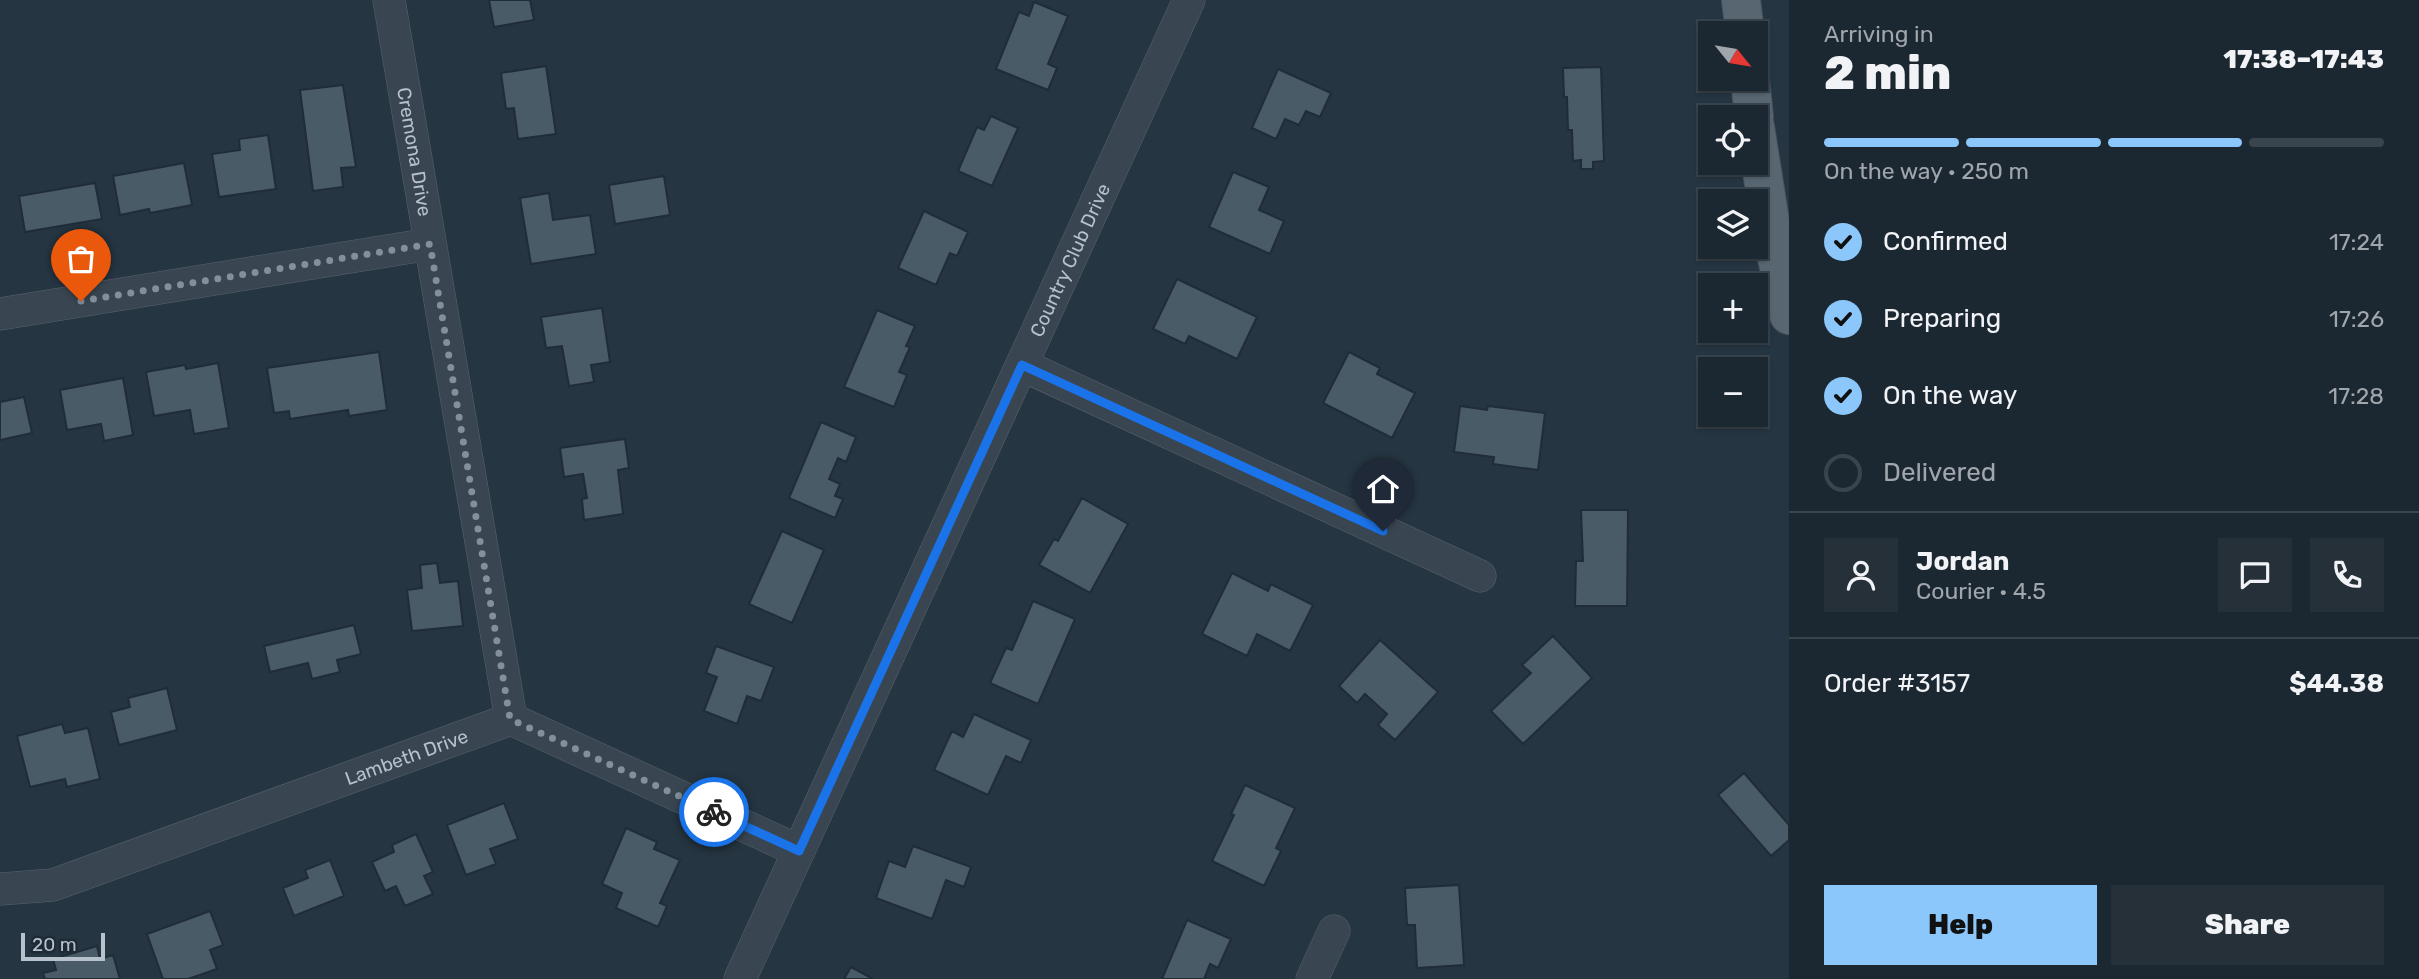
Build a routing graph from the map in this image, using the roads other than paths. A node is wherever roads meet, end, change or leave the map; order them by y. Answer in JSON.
{"nodes":[{"id":1,"x":390,"y":0,"type":"edge"},
{"id":2,"x":1189,"y":0,"type":"edge"},
{"id":3,"x":1741,"y":0,"type":"edge"},
{"id":4,"x":1744,"y":21,"type":"edge"},
{"id":5,"x":1763,"y":175,"type":"edge"},
{"id":6,"x":430,"y":244,"type":"junction"},
{"id":7,"x":0,"y":314,"type":"edge"},
{"id":8,"x":1789,"y":314,"type":"edge"},
{"id":9,"x":1022,"y":365,"type":"junction"},
{"id":10,"x":1480,"y":576,"type":"dead end"},
{"id":11,"x":510,"y":719,"type":"junction"},
{"id":12,"x":799,"y":851,"type":"junction"},
{"id":13,"x":0,"y":889,"type":"edge"},
{"id":14,"x":1334,"y":931,"type":"dead end"},
{"id":15,"x":740,"y":979,"type":"edge"},
{"id":16,"x":1312,"y":979,"type":"edge"}],
"edges":[{"from":1,"to":6,"type":"street","name":"Cremona Drive"},
{"from":2,"to":9,"type":"street","name":"Country Club Drive"},
{"from":3,"to":4,"type":"main road"},
{"from":5,"to":8,"type":"main road"},
{"from":6,"to":7,"type":"street"},
{"from":6,"to":11,"type":"street","name":"Cremona Drive"},
{"from":9,"to":10,"type":"street"},
{"from":9,"to":12,"type":"street","name":"Country Club Drive"},
{"from":11,"to":12,"type":"street"},
{"from":11,"to":13,"type":"street","name":"Lambeth Drive"},
{"from":12,"to":15,"type":"street","name":"Country Club Drive"},
{"from":14,"to":16,"type":"street"}]}
